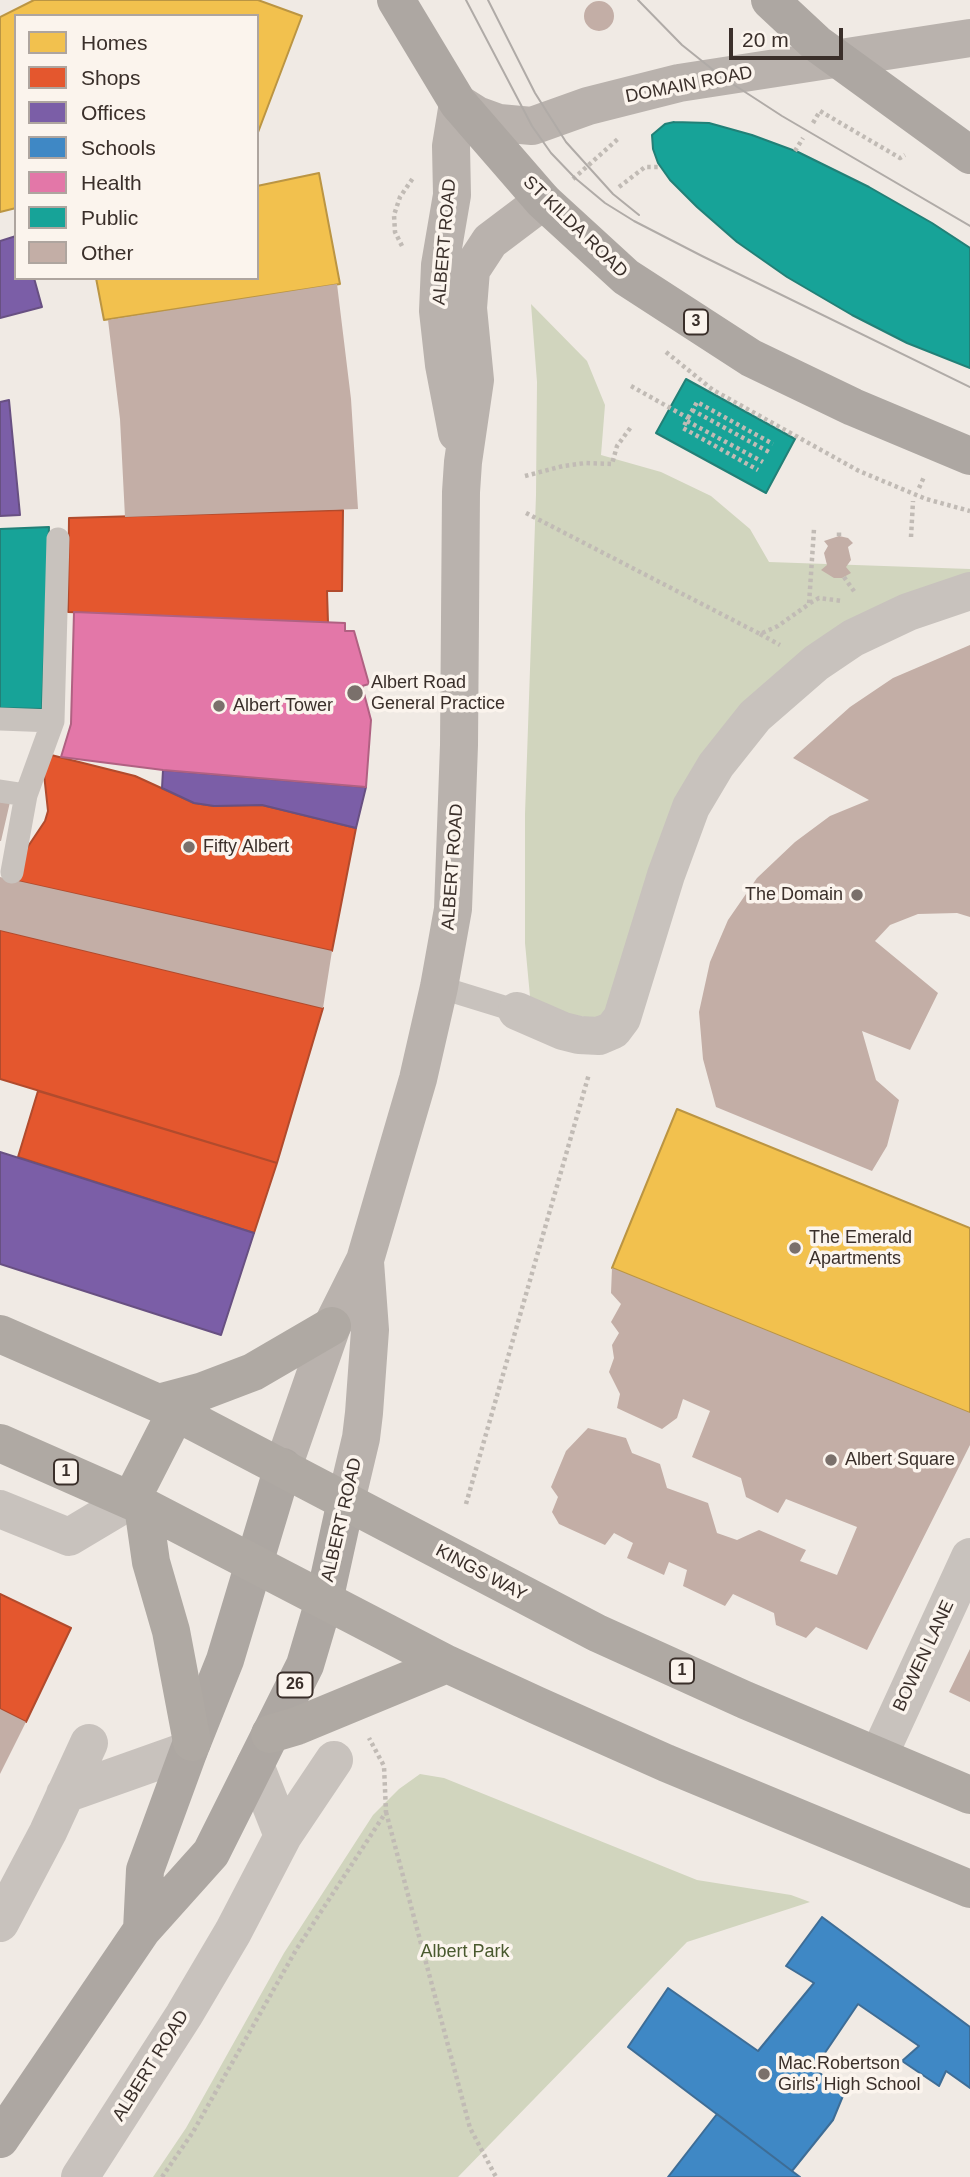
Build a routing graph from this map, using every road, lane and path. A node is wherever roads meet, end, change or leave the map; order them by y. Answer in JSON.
{"nodes":[{"id":1,"x":396,"y":0,"type":"edge"},
{"id":2,"x":770,"y":0,"type":"edge"},
{"id":3,"x":970,"y":38,"type":"edge"},
{"id":4,"x":837,"y":60,"type":"junction"},
{"id":5,"x":458,"y":103,"type":"junction"},
{"id":6,"x":813,"y":123,"type":"dead end"},
{"id":7,"x":628,"y":130,"type":"dead end"},
{"id":8,"x":803,"y":138,"type":"dead end"},
{"id":9,"x":795,"y":151,"type":"dead end"},
{"id":10,"x":908,"y":154,"type":"dead end"},
{"id":11,"x":970,"y":155,"type":"edge"},
{"id":12,"x":661,"y":167,"type":"dead end"},
{"id":13,"x":619,"y":187,"type":"dead end"},
{"id":14,"x":543,"y":201,"type":"junction"},
{"id":15,"x":631,"y":386,"type":"dead end"},
{"id":16,"x":692,"y":410,"type":"junction"},
{"id":17,"x":688,"y":419,"type":"junction"},
{"id":18,"x":631,"y":427,"type":"dead end"},
{"id":19,"x":773,"y":444,"type":"dead end"},
{"id":20,"x":769,"y":452,"type":"dead end"},
{"id":21,"x":970,"y":456,"type":"edge"},
{"id":22,"x":463,"y":462,"type":"junction"},
{"id":23,"x":763,"y":462,"type":"dead end"},
{"id":24,"x":758,"y":470,"type":"dead end"},
{"id":25,"x":525,"y":476,"type":"dead end"},
{"id":26,"x":924,"y":477,"type":"dead end"},
{"id":27,"x":919,"y":488,"type":"dead end"},
{"id":28,"x":913,"y":501,"type":"dead end"},
{"id":29,"x":526,"y":513,"type":"dead end"},
{"id":30,"x":814,"y":529,"type":"dead end"},
{"id":31,"x":911,"y":537,"type":"dead end"},
{"id":32,"x":58,"y":539,"type":"dead end"},
{"id":33,"x":844,"y":577,"type":"dead end"},
{"id":34,"x":970,"y":592,"type":"edge"},
{"id":35,"x":860,"y":599,"type":"dead end"},
{"id":36,"x":843,"y":601,"type":"dead end"},
{"id":37,"x":809,"y":604,"type":"junction"},
{"id":38,"x":0,"y":719,"type":"edge"},
{"id":39,"x":53,"y":721,"type":"junction"},
{"id":40,"x":0,"y":791,"type":"edge"},
{"id":41,"x":26,"y":795,"type":"junction"},
{"id":42,"x":12,"y":872,"type":"dead end"},
{"id":43,"x":439,"y":987,"type":"junction"},
{"id":44,"x":517,"y":1011,"type":"joint"},
{"id":45,"x":599,"y":1036,"type":"junction"},
{"id":46,"x":365,"y":1260,"type":"junction"},
{"id":47,"x":332,"y":1326,"type":"junction"},
{"id":48,"x":0,"y":1334,"type":"edge"},
{"id":49,"x":167,"y":1407,"type":"junction"},
{"id":50,"x":0,"y":1443,"type":"edge"},
{"id":51,"x":283,"y":1468,"type":"junction"},
{"id":52,"x":346,"y":1501,"type":"junction"},
{"id":53,"x":137,"y":1503,"type":"junction"},
{"id":54,"x":466,"y":1504,"type":"dead end"},
{"id":55,"x":0,"y":1509,"type":"edge"},
{"id":56,"x":970,"y":1557,"type":"edge"},
{"id":57,"x":255,"y":1564,"type":"junction"},
{"id":58,"x":324,"y":1601,"type":"junction"},
{"id":59,"x":447,"y":1664,"type":"junction"},
{"id":60,"x":365,"y":1730,"type":"dead end"},
{"id":61,"x":89,"y":1743,"type":"dead end"},
{"id":62,"x":190,"y":1746,"type":"junction"},
{"id":63,"x":262,"y":1749,"type":"junction"},
{"id":64,"x":878,"y":1755,"type":"junction"},
{"id":65,"x":334,"y":1759,"type":"dead end"},
{"id":66,"x":65,"y":1794,"type":"junction"},
{"id":67,"x":970,"y":1795,"type":"edge"},
{"id":68,"x":386,"y":1812,"type":"junction"},
{"id":69,"x":283,"y":1836,"type":"junction"},
{"id":70,"x":970,"y":1889,"type":"edge"},
{"id":71,"x":0,"y":1923,"type":"edge"},
{"id":72,"x":142,"y":1930,"type":"junction"},
{"id":73,"x":0,"y":2138,"type":"edge"},
{"id":74,"x":80,"y":2177,"type":"edge"},
{"id":75,"x":162,"y":2177,"type":"edge"},
{"id":76,"x":496,"y":2177,"type":"edge"}],
"edges":[{"from":1,"to":5,"type":"main road","name":"ST KILDA ROAD","number":"3"},
{"from":2,"to":4,"type":"main road"},
{"from":3,"to":4,"type":"street","name":"DOMAIN ROAD"},
{"from":4,"to":5,"type":"street","name":"DOMAIN ROAD"},
{"from":4,"to":11,"type":"main road"},
{"from":5,"to":14,"type":"main road","name":"ST KILDA ROAD","number":"3"},
{"from":5,"to":22,"type":"street","name":"ALBERT ROAD"},
{"from":6,"to":10,"type":"path"},
{"from":7,"to":14,"type":"path"},
{"from":8,"to":9,"type":"path"},
{"from":12,"to":13,"type":"path"},
{"from":14,"to":21,"type":"main road","name":"ST KILDA ROAD","number":"3"},
{"from":14,"to":22,"type":"street","name":"ALBERT ROAD"},
{"from":15,"to":17,"type":"path"},
{"from":16,"to":17,"type":"path"},
{"from":16,"to":19,"type":"path"},
{"from":16,"to":20,"type":"path"},
{"from":17,"to":23,"type":"path"},
{"from":17,"to":24,"type":"path"},
{"from":18,"to":25,"type":"path"},
{"from":22,"to":43,"type":"street","name":"ALBERT ROAD"},
{"from":26,"to":27,"type":"path"},
{"from":28,"to":31,"type":"path"},
{"from":29,"to":37,"type":"path"},
{"from":30,"to":37,"type":"path"},
{"from":32,"to":39,"type":"lane"},
{"from":33,"to":35,"type":"path"},
{"from":34,"to":45,"type":"street"},
{"from":36,"to":37,"type":"path"},
{"from":38,"to":39,"type":"lane"},
{"from":39,"to":41,"type":"lane"},
{"from":40,"to":41,"type":"lane"},
{"from":41,"to":42,"type":"lane"},
{"from":43,"to":44,"type":"lane"},
{"from":43,"to":46,"type":"street","name":"ALBERT ROAD"},
{"from":44,"to":45,"type":"street"},
{"from":45,"to":54,"type":"path"},
{"from":46,"to":47,"type":"street","name":"ALBERT ROAD"},
{"from":46,"to":52,"type":"street","name":"ALBERT ROAD"},
{"from":47,"to":49,"type":"highway"},
{"from":47,"to":51,"type":"street","name":"ALBERT ROAD"},
{"from":48,"to":49,"type":"highway","name":"KINGS WAY","number":"1"},
{"from":49,"to":51,"type":"highway","name":"KINGS WAY","number":"1"},
{"from":49,"to":53,"type":"highway"},
{"from":50,"to":53,"type":"highway","number":"1"},
{"from":51,"to":52,"type":"highway","name":"KINGS WAY","number":"1"},
{"from":51,"to":57,"type":"main road","name":"ALBERT ROAD"},
{"from":52,"to":58,"type":"main road","name":"ALBERT ROAD"},
{"from":52,"to":64,"type":"highway","name":"KINGS WAY","number":"1"},
{"from":53,"to":55,"type":"street"},
{"from":53,"to":57,"type":"highway","number":"1"},
{"from":53,"to":62,"type":"highway"},
{"from":56,"to":64,"type":"street","name":"BOWEN LANE"},
{"from":57,"to":58,"type":"highway","number":"1"},
{"from":57,"to":62,"type":"main road","name":"ALBERT ROAD"},
{"from":58,"to":59,"type":"highway","number":"1"},
{"from":58,"to":63,"type":"main road","name":"ALBERT ROAD","number":"26"},
{"from":59,"to":63,"type":"highway"},
{"from":59,"to":70,"type":"highway","number":"1"},
{"from":60,"to":68,"type":"path"},
{"from":61,"to":66,"type":"street"},
{"from":62,"to":66,"type":"street"},
{"from":62,"to":72,"type":"main road","name":"ALBERT ROAD"},
{"from":63,"to":69,"type":"street"},
{"from":63,"to":72,"type":"main road","name":"ALBERT ROAD","number":"26"},
{"from":64,"to":67,"type":"highway","name":"KINGS WAY","number":"1"},
{"from":65,"to":69,"type":"street","name":"ALBERT ROAD"},
{"from":66,"to":71,"type":"street"},
{"from":68,"to":75,"type":"path"},
{"from":68,"to":76,"type":"path"},
{"from":69,"to":74,"type":"street","name":"ALBERT ROAD"},
{"from":72,"to":73,"type":"main road","name":"ALBERT ROAD","number":"26"}]}
